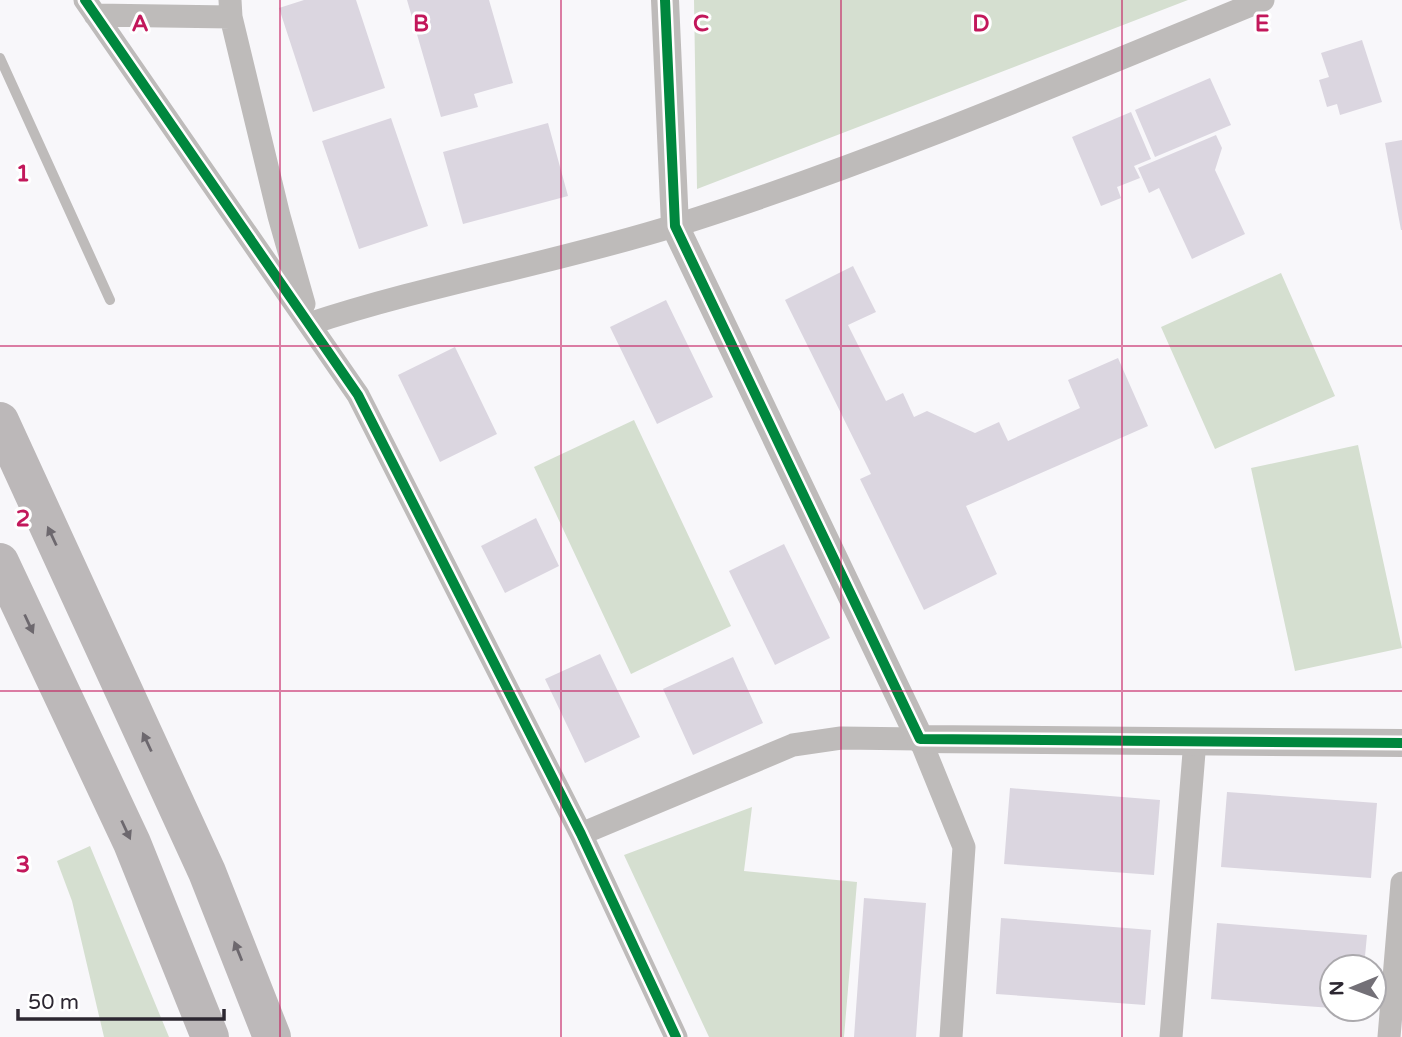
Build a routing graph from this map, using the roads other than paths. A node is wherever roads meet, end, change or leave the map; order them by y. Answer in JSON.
{"nodes":[{"id":1,"x":665,"y":0,"type":"edge"},
{"id":2,"x":1264,"y":0,"type":"edge"},
{"id":3,"x":90,"y":8,"type":"edge"},
{"id":4,"x":230,"y":8,"type":"edge"},
{"id":5,"x":0,"y":58,"type":"edge"},
{"id":6,"x":675,"y":226,"type":"junction"},
{"id":7,"x":110,"y":300,"type":"dead end"},
{"id":8,"x":309,"y":324,"type":"junction"},
{"id":9,"x":0,"y":421,"type":"edge"},
{"id":10,"x":0,"y":562,"type":"edge"},
{"id":11,"x":919,"y":739,"type":"junction"},
{"id":12,"x":1195,"y":740,"type":"junction"},
{"id":13,"x":1402,"y":743,"type":"edge"},
{"id":14,"x":581,"y":834,"type":"junction"},
{"id":15,"x":1402,"y":883,"type":"edge"},
{"id":16,"x":210,"y":1037,"type":"edge"},
{"id":17,"x":272,"y":1037,"type":"edge"},
{"id":18,"x":676,"y":1037,"type":"edge"},
{"id":19,"x":951,"y":1037,"type":"edge"},
{"id":20,"x":1171,"y":1037,"type":"edge"},
{"id":21,"x":1389,"y":1037,"type":"edge"}],
"edges":[{"from":1,"to":6,"type":"street"},
{"from":2,"to":6,"type":"street"},
{"from":3,"to":4,"type":"street"},
{"from":3,"to":8,"type":"street"},
{"from":4,"to":8,"type":"street"},
{"from":5,"to":7,"type":"lane"},
{"from":6,"to":8,"type":"street"},
{"from":6,"to":11,"type":"street"},
{"from":8,"to":14,"type":"street"},
{"from":17,"to":9,"type":"highway","one_way":true},
{"from":10,"to":16,"type":"highway","one_way":true},
{"from":11,"to":12,"type":"street"},
{"from":11,"to":14,"type":"street"},
{"from":11,"to":19,"type":"street"},
{"from":12,"to":13,"type":"street"},
{"from":12,"to":20,"type":"street"},
{"from":14,"to":18,"type":"street"},
{"from":15,"to":21,"type":"street"}]}
